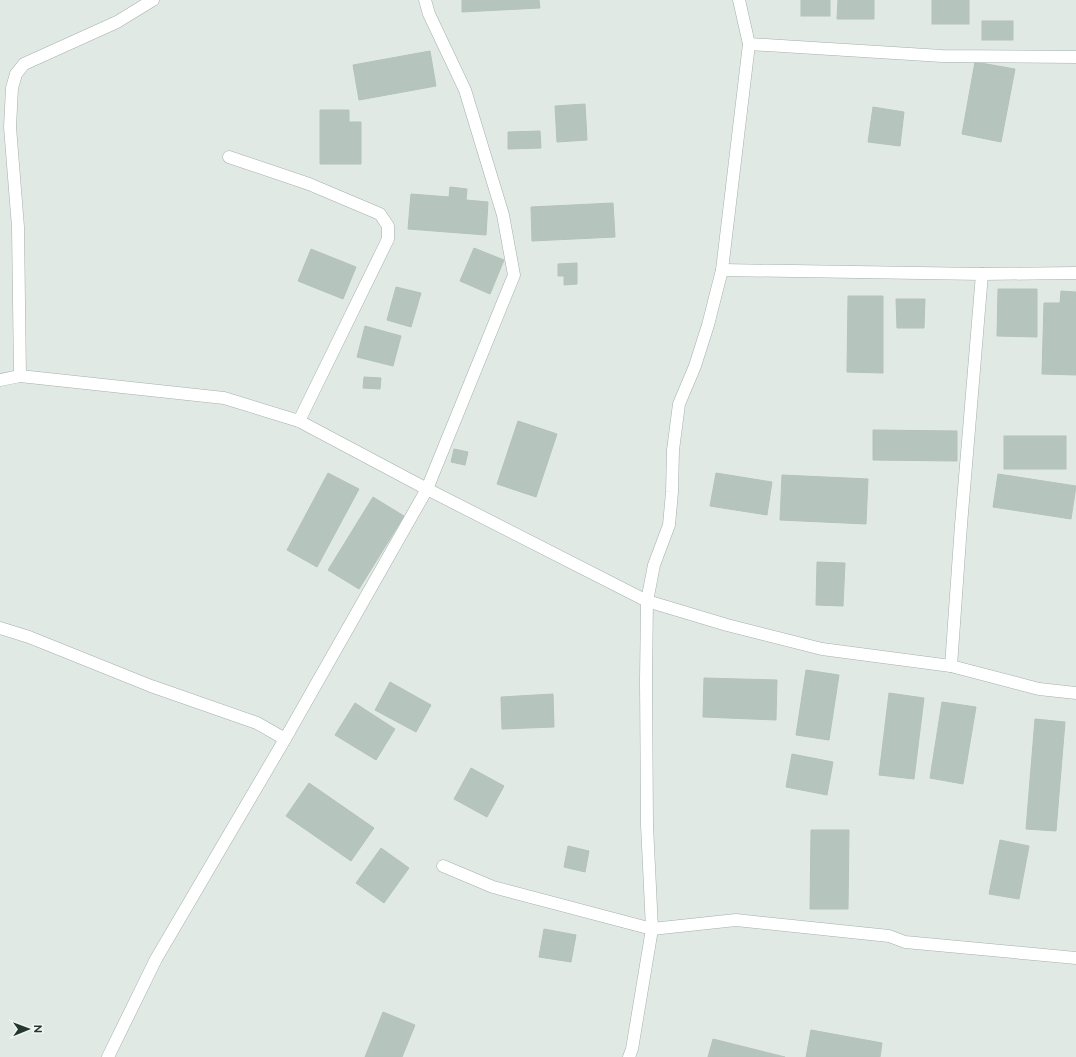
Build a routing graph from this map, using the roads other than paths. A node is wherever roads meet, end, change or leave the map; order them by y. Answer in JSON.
{"nodes":[{"id":1,"x":153,"y":0,"type":"edge"},
{"id":2,"x":425,"y":0,"type":"edge"},
{"id":3,"x":739,"y":0,"type":"edge"},
{"id":4,"x":749,"y":44,"type":"junction"},
{"id":5,"x":1076,"y":57,"type":"edge"},
{"id":6,"x":5,"y":128,"type":"edge"},
{"id":7,"x":229,"y":157,"type":"dead end"},
{"id":8,"x":722,"y":270,"type":"junction"},
{"id":9,"x":982,"y":274,"type":"junction"},
{"id":10,"x":1076,"y":274,"type":"edge"},
{"id":11,"x":20,"y":376,"type":"junction"},
{"id":12,"x":0,"y":380,"type":"edge"},
{"id":13,"x":299,"y":421,"type":"junction"},
{"id":14,"x":427,"y":489,"type":"junction"},
{"id":15,"x":647,"y":601,"type":"junction"},
{"id":16,"x":0,"y":628,"type":"edge"},
{"id":17,"x":951,"y":666,"type":"junction"},
{"id":18,"x":1076,"y":693,"type":"edge"},
{"id":19,"x":285,"y":739,"type":"junction"},
{"id":20,"x":443,"y":866,"type":"dead end"},
{"id":21,"x":652,"y":929,"type":"junction"},
{"id":22,"x":1076,"y":958,"type":"edge"},
{"id":23,"x":108,"y":1057,"type":"edge"},
{"id":24,"x":629,"y":1057,"type":"edge"}],
"edges":[{"from":1,"to":6,"type":"street"},
{"from":2,"to":14,"type":"street"},
{"from":3,"to":4,"type":"street"},
{"from":4,"to":5,"type":"street"},
{"from":4,"to":8,"type":"street"},
{"from":6,"to":11,"type":"street"},
{"from":7,"to":13,"type":"street"},
{"from":8,"to":9,"type":"street"},
{"from":8,"to":15,"type":"street"},
{"from":9,"to":10,"type":"street"},
{"from":9,"to":17,"type":"street"},
{"from":11,"to":12,"type":"street"},
{"from":11,"to":13,"type":"street"},
{"from":13,"to":14,"type":"street"},
{"from":14,"to":15,"type":"street"},
{"from":14,"to":19,"type":"street"},
{"from":15,"to":17,"type":"street"},
{"from":15,"to":21,"type":"street"},
{"from":16,"to":19,"type":"street"},
{"from":17,"to":18,"type":"street"},
{"from":19,"to":23,"type":"street"},
{"from":20,"to":21,"type":"street"},
{"from":21,"to":22,"type":"street"},
{"from":21,"to":24,"type":"street"}]}
